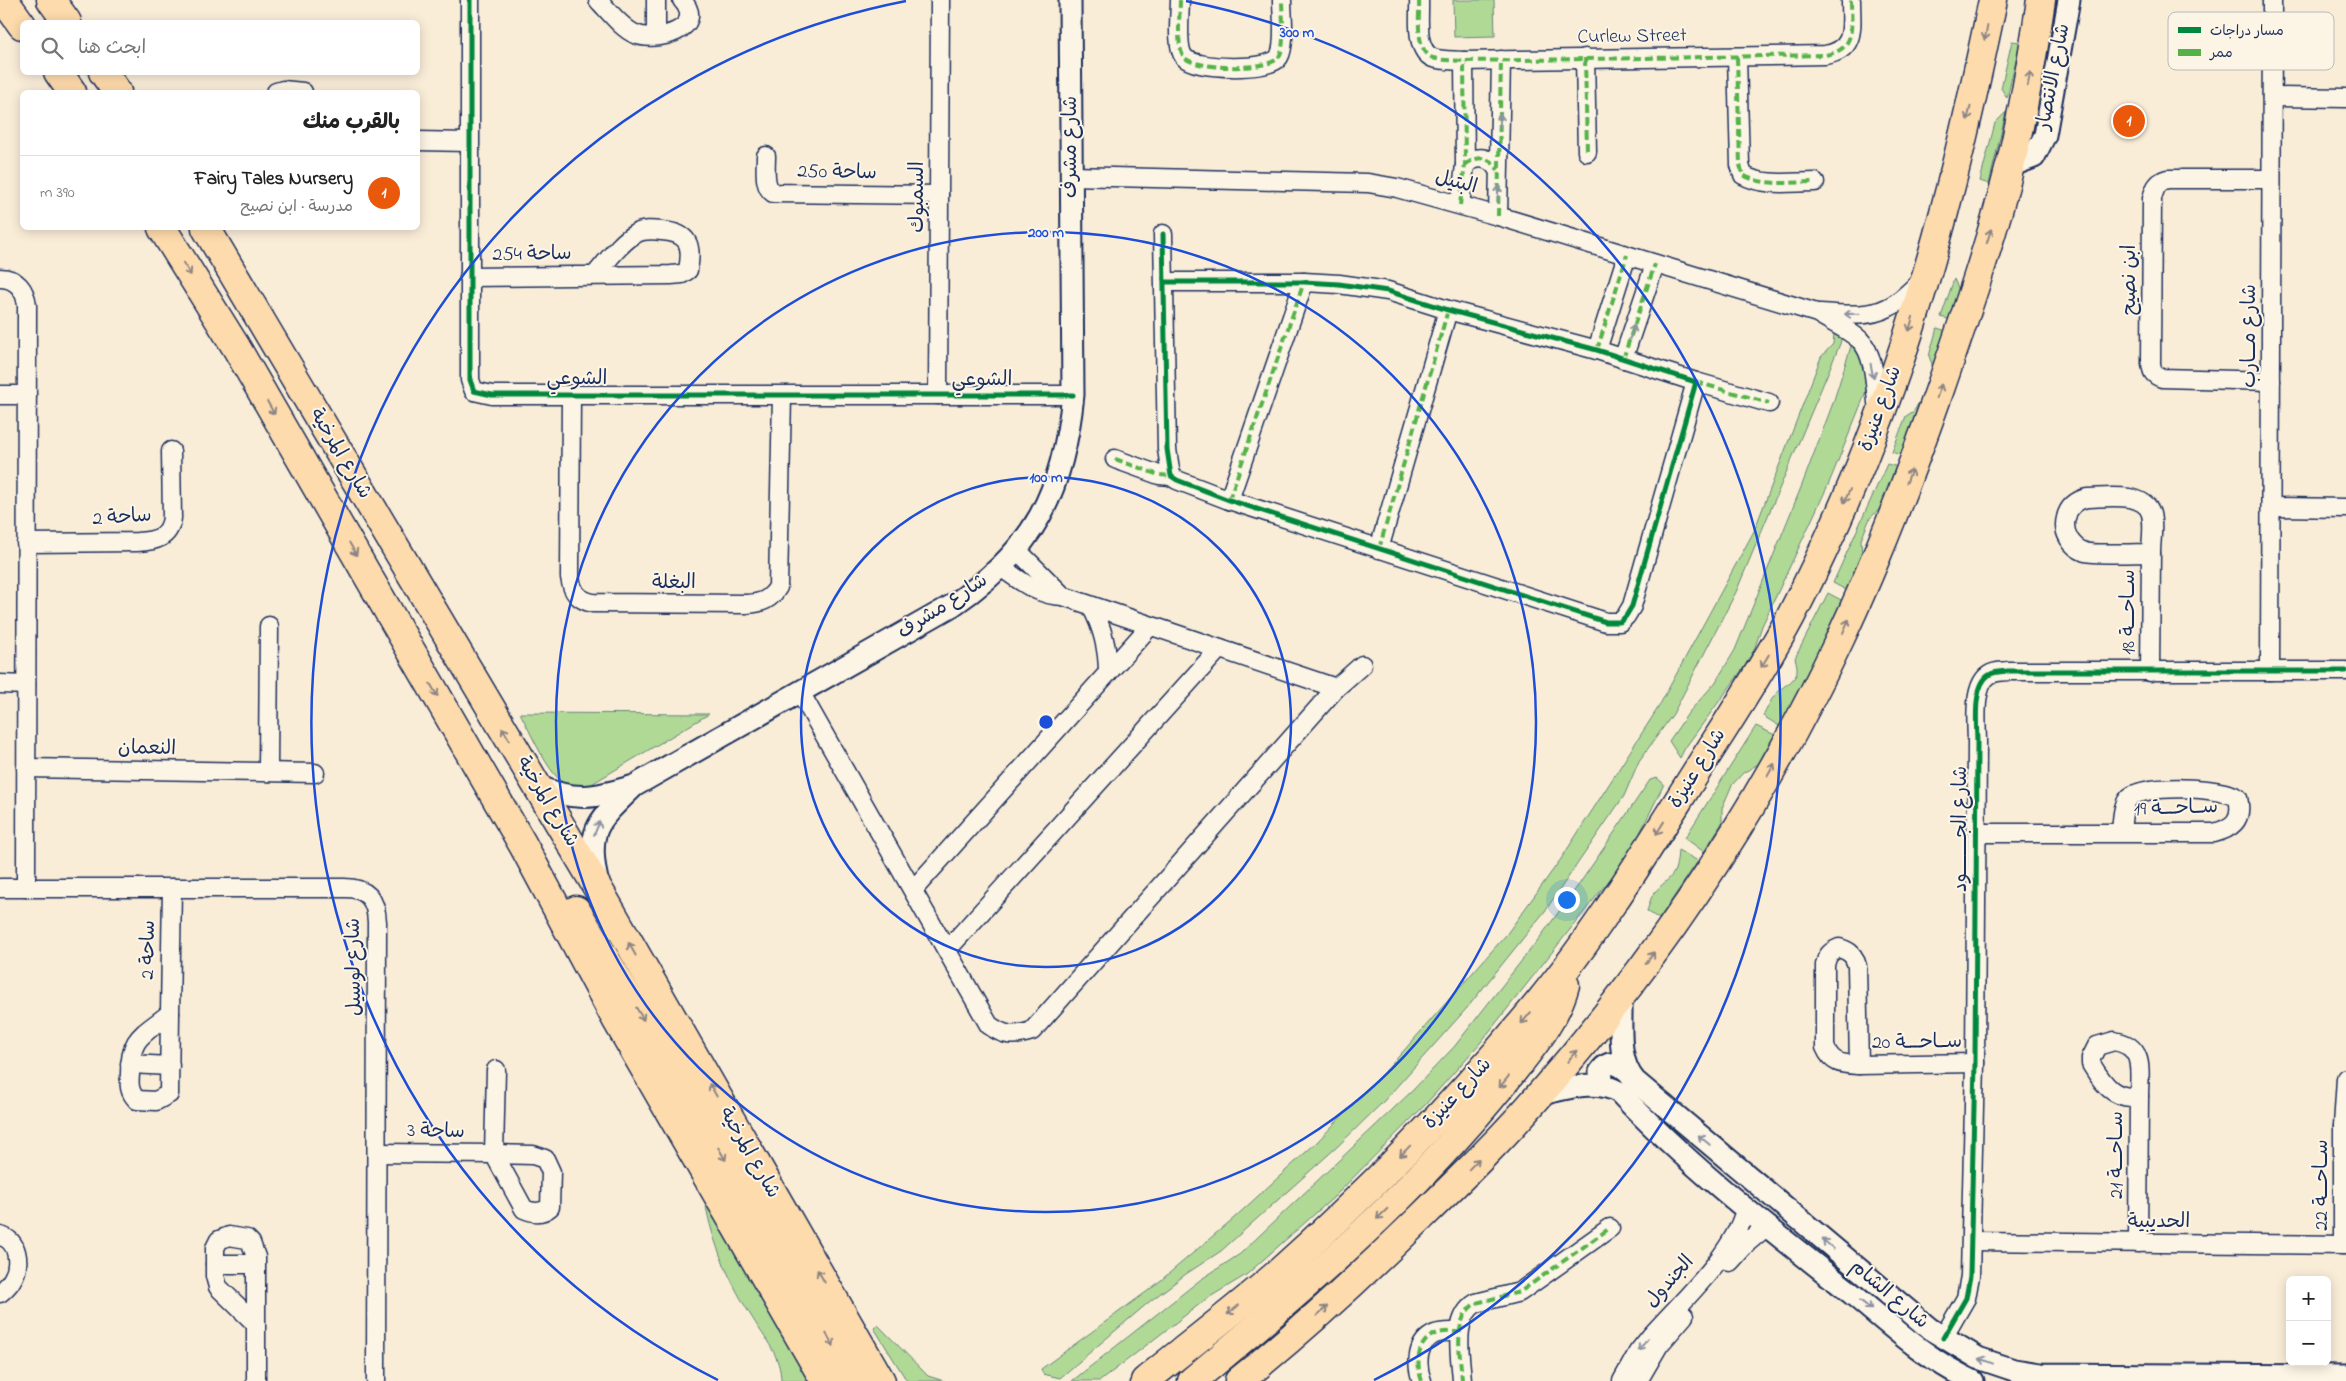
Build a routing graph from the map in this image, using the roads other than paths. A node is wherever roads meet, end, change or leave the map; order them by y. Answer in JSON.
{"nodes":[{"id":1,"x":4,"y":0,"type":"edge"},
{"id":2,"x":51,"y":0,"type":"edge"},
{"id":3,"x":470,"y":0,"type":"edge"},
{"id":4,"x":598,"y":0,"type":"edge"},
{"id":5,"x":656,"y":0,"type":"edge"},
{"id":6,"x":682,"y":0,"type":"edge"},
{"id":7,"x":940,"y":0,"type":"edge"},
{"id":8,"x":1070,"y":0,"type":"edge"},
{"id":9,"x":1180,"y":0,"type":"edge"},
{"id":10,"x":1282,"y":0,"type":"edge"},
{"id":11,"x":1419,"y":0,"type":"edge"},
{"id":12,"x":1851,"y":0,"type":"edge"},
{"id":13,"x":1993,"y":0,"type":"edge"},
{"id":14,"x":2040,"y":0,"type":"edge"},
{"id":15,"x":2068,"y":0,"type":"edge"},
{"id":16,"x":66,"y":20,"type":"edge"},
{"id":17,"x":20,"y":21,"type":"edge"},
{"id":18,"x":656,"y":35,"type":"junction"},
{"id":19,"x":1738,"y":57,"type":"junction"},
{"id":20,"x":1585,"y":58,"type":"junction"},
{"id":21,"x":1501,"y":60,"type":"junction"},
{"id":22,"x":1464,"y":61,"type":"junction"},
{"id":23,"x":2272,"y":70,"type":"edge"},
{"id":24,"x":60,"y":75,"type":"edge"},
{"id":25,"x":106,"y":75,"type":"edge"},
{"id":26,"x":71,"y":90,"type":"edge"},
{"id":27,"x":116,"y":90,"type":"edge"},
{"id":28,"x":2272,"y":97,"type":"junction"},
{"id":29,"x":2346,"y":98,"type":"edge"},
{"id":30,"x":420,"y":141,"type":"edge"},
{"id":31,"x":468,"y":142,"type":"junction"},
{"id":32,"x":1587,"y":152,"type":"dead end"},
{"id":33,"x":766,"y":156,"type":"dead end"},
{"id":34,"x":1466,"y":165,"type":"junction"},
{"id":35,"x":2010,"y":166,"type":"junction"},
{"id":36,"x":1498,"y":170,"type":"junction"},
{"id":37,"x":1071,"y":176,"type":"junction"},
{"id":38,"x":2271,"y":179,"type":"junction"},
{"id":39,"x":1816,"y":182,"type":"dead end"},
{"id":40,"x":939,"y":195,"type":"junction"},
{"id":41,"x":1460,"y":205,"type":"junction"},
{"id":42,"x":1498,"y":216,"type":"junction"},
{"id":43,"x":163,"y":230,"type":"edge"},
{"id":44,"x":207,"y":230,"type":"edge"},
{"id":45,"x":1163,"y":234,"type":"dead end"},
{"id":46,"x":1627,"y":255,"type":"junction"},
{"id":47,"x":1655,"y":264,"type":"junction"},
{"id":48,"x":595,"y":275,"type":"junction"},
{"id":49,"x":469,"y":277,"type":"junction"},
{"id":50,"x":0,"y":278,"type":"edge"},
{"id":51,"x":1924,"y":278,"type":"junction"},
{"id":52,"x":1165,"y":282,"type":"junction"},
{"id":53,"x":1304,"y":282,"type":"junction"},
{"id":54,"x":1448,"y":310,"type":"junction"},
{"id":55,"x":1817,"y":313,"type":"junction"},
{"id":56,"x":1597,"y":350,"type":"junction"},
{"id":57,"x":1623,"y":359,"type":"junction"},
{"id":58,"x":2271,"y":381,"type":"junction"},
{"id":59,"x":1696,"y":382,"type":"junction"},
{"id":60,"x":571,"y":394,"type":"junction"},
{"id":61,"x":0,"y":395,"type":"edge"},
{"id":62,"x":26,"y":395,"type":"junction"},
{"id":63,"x":938,"y":395,"type":"junction"},
{"id":64,"x":1073,"y":395,"type":"junction"},
{"id":65,"x":782,"y":396,"type":"junction"},
{"id":66,"x":1769,"y":403,"type":"dead end"},
{"id":67,"x":1879,"y":419,"type":"junction"},
{"id":68,"x":171,"y":451,"type":"dead end"},
{"id":69,"x":1114,"y":460,"type":"dead end"},
{"id":70,"x":1170,"y":476,"type":"junction"},
{"id":71,"x":1229,"y":500,"type":"junction"},
{"id":72,"x":2271,"y":507,"type":"junction"},
{"id":73,"x":2346,"y":508,"type":"edge"},
{"id":74,"x":26,"y":543,"type":"junction"},
{"id":75,"x":1379,"y":548,"type":"junction"},
{"id":76,"x":1017,"y":550,"type":"junction"},
{"id":77,"x":2151,"y":553,"type":"junction"},
{"id":78,"x":1002,"y":567,"type":"junction"},
{"id":79,"x":1063,"y":596,"type":"junction"},
{"id":80,"x":1091,"y":606,"type":"junction"},
{"id":81,"x":269,"y":626,"type":"dead end"},
{"id":82,"x":1150,"y":626,"type":"junction"},
{"id":83,"x":1219,"y":649,"type":"junction"},
{"id":84,"x":1362,"y":665,"type":"dead end"},
{"id":85,"x":2270,"y":671,"type":"junction"},
{"id":86,"x":2346,"y":671,"type":"edge"},
{"id":87,"x":2150,"y":672,"type":"junction"},
{"id":88,"x":1108,"y":673,"type":"junction"},
{"id":89,"x":0,"y":684,"type":"edge"},
{"id":90,"x":26,"y":685,"type":"junction"},
{"id":91,"x":1336,"y":688,"type":"junction"},
{"id":92,"x":800,"y":692,"type":"junction"},
{"id":93,"x":26,"y":768,"type":"junction"},
{"id":94,"x":268,"y":772,"type":"junction"},
{"id":95,"x":315,"y":773,"type":"dead end"},
{"id":96,"x":537,"y":786,"type":"junction"},
{"id":97,"x":634,"y":786,"type":"junction"},
{"id":98,"x":1977,"y":833,"type":"junction"},
{"id":99,"x":2121,"y":833,"type":"junction"},
{"id":100,"x":523,"y":844,"type":"junction"},
{"id":101,"x":0,"y":888,"type":"edge"},
{"id":102,"x":26,"y":888,"type":"junction"},
{"id":103,"x":172,"y":888,"type":"junction"},
{"id":104,"x":913,"y":890,"type":"junction"},
{"id":105,"x":600,"y":892,"type":"junction"},
{"id":106,"x":947,"y":950,"type":"junction"},
{"id":107,"x":1568,"y":964,"type":"junction"},
{"id":108,"x":1621,"y":997,"type":"junction"},
{"id":109,"x":170,"y":1013,"type":"junction"},
{"id":110,"x":1975,"y":1063,"type":"junction"},
{"id":111,"x":130,"y":1064,"type":"junction"},
{"id":112,"x":1859,"y":1065,"type":"junction"},
{"id":113,"x":170,"y":1066,"type":"junction"},
{"id":114,"x":496,"y":1070,"type":"dead end"},
{"id":115,"x":1626,"y":1070,"type":"junction"},
{"id":116,"x":2346,"y":1078,"type":"edge"},
{"id":117,"x":1604,"y":1085,"type":"junction"},
{"id":118,"x":1541,"y":1094,"type":"junction"},
{"id":119,"x":2138,"y":1096,"type":"dead end"},
{"id":120,"x":2345,"y":1126,"type":"edge"},
{"id":121,"x":376,"y":1153,"type":"junction"},
{"id":122,"x":1745,"y":1210,"type":"junction"},
{"id":123,"x":1767,"y":1226,"type":"junction"},
{"id":124,"x":1610,"y":1228,"type":"dead end"},
{"id":125,"x":0,"y":1236,"type":"edge"},
{"id":126,"x":1972,"y":1241,"type":"junction"},
{"id":127,"x":2138,"y":1243,"type":"junction"},
{"id":128,"x":2345,"y":1245,"type":"edge"},
{"id":129,"x":8,"y":1263,"type":"edge"},
{"id":130,"x":215,"y":1264,"type":"junction"},
{"id":131,"x":256,"y":1264,"type":"junction"},
{"id":132,"x":0,"y":1293,"type":"edge"},
{"id":133,"x":256,"y":1324,"type":"junction"},
{"id":134,"x":1459,"y":1332,"type":"junction"},
{"id":135,"x":1943,"y":1338,"type":"junction"},
{"id":136,"x":2346,"y":1376,"type":"edge"},
{"id":137,"x":2226,"y":1379,"type":"edge"},
{"id":138,"x":2252,"y":1379,"type":"edge"},
{"id":139,"x":256,"y":1381,"type":"edge"},
{"id":140,"x":376,"y":1381,"type":"edge"},
{"id":141,"x":825,"y":1381,"type":"edge"},
{"id":142,"x":853,"y":1381,"type":"edge"},
{"id":143,"x":881,"y":1381,"type":"edge"},
{"id":144,"x":1145,"y":1381,"type":"edge"},
{"id":145,"x":1192,"y":1381,"type":"edge"},
{"id":146,"x":1238,"y":1381,"type":"edge"},
{"id":147,"x":1422,"y":1381,"type":"edge"},
{"id":148,"x":1462,"y":1381,"type":"edge"},
{"id":149,"x":1622,"y":1381,"type":"edge"},
{"id":150,"x":1638,"y":1381,"type":"edge"},
{"id":151,"x":1973,"y":1381,"type":"edge"}],
"edges":[{"from":1,"to":17,"type":"highway"},
{"from":2,"to":16,"type":"highway"},
{"from":3,"to":31,"type":"street","name":"الشوعي"},
{"from":4,"to":18,"type":"street"},
{"from":5,"to":18,"type":"street"},
{"from":6,"to":18,"type":"street"},
{"from":7,"to":40,"type":"street","name":"السمبوك"},
{"from":8,"to":37,"type":"street","name":"شارع مشرف"},
{"from":9,"to":10,"type":"street"},
{"from":11,"to":22,"type":"street","name":"Curlew Street"},
{"from":12,"to":19,"type":"street","name":"Curlew Street"},
{"from":13,"to":51,"type":"highway","name":"شارع عنيزة","one_way":true},
{"from":35,"to":14,"type":"highway","one_way":true},
{"from":15,"to":35,"type":"street","name":"شارع الانتصار"},
{"from":19,"to":20,"type":"street","name":"Curlew Street"},
{"from":19,"to":39,"type":"street"},
{"from":20,"to":21,"type":"street","name":"Curlew Street"},
{"from":20,"to":32,"type":"street"},
{"from":21,"to":22,"type":"street","name":"Curlew Street"},
{"from":36,"to":21,"type":"street","one_way":true},
{"from":22,"to":34,"type":"street"},
{"from":23,"to":28,"type":"street","name":"شارع مـــارب"},
{"from":24,"to":26,"type":"highway"},
{"from":25,"to":27,"type":"highway"},
{"from":28,"to":29,"type":"street"},
{"from":28,"to":38,"type":"street","name":"شارع مـــارب"},
{"from":30,"to":31,"type":"street"},
{"from":31,"to":49,"type":"street","name":"الشوعي"},
{"from":33,"to":40,"type":"street","name":"ساحة 250"},
{"from":34,"to":36,"type":"street"},
{"from":34,"to":41,"type":"street"},
{"from":108,"to":35,"type":"highway","one_way":true},
{"from":42,"to":36,"type":"street","one_way":true},
{"from":37,"to":41,"type":"street","name":"البتيل"},
{"from":37,"to":64,"type":"street","name":"شارع مشرف"},
{"from":38,"to":58,"type":"street","name":"شارع مـــارب"},
{"from":38,"to":58,"type":"street","name":"ابن نصيح"},
{"from":40,"to":63,"type":"street","name":"السمبوك"},
{"from":41,"to":42,"type":"street","name":"البتيل"},
{"from":42,"to":46,"type":"street","name":"البتيل"},
{"from":43,"to":100,"type":"highway","name":"شارع المرخية","one_way":true},
{"from":96,"to":44,"type":"highway","name":"شارع المرخية","one_way":true},
{"from":45,"to":52,"type":"street"},
{"from":46,"to":47,"type":"street","name":"البتيل"},
{"from":46,"to":56,"type":"street"},
{"from":47,"to":55,"type":"street","name":"البتيل"},
{"from":57,"to":47,"type":"street","one_way":true},
{"from":48,"to":48,"type":"street","name":"ساحة 254"},
{"from":48,"to":49,"type":"street","name":"ساحة 254"},
{"from":49,"to":60,"type":"street","name":"الشوعي"},
{"from":50,"to":62,"type":"street"},
{"from":51,"to":55,"type":"street","name":"البتيل","one_way":true},
{"from":51,"to":67,"type":"highway","name":"شارع عنيزة","one_way":true},
{"from":52,"to":53,"type":"street"},
{"from":52,"to":70,"type":"street"},
{"from":53,"to":54,"type":"street"},
{"from":53,"to":71,"type":"street"},
{"from":54,"to":56,"type":"street"},
{"from":54,"to":75,"type":"street"},
{"from":55,"to":67,"type":"street","name":"البتيل","one_way":true},
{"from":56,"to":57,"type":"street"},
{"from":57,"to":59,"type":"street"},
{"from":58,"to":72,"type":"street","name":"شارع مـــارب"},
{"from":59,"to":66,"type":"street"},
{"from":59,"to":75,"type":"street"},
{"from":60,"to":65,"type":"street","name":"الشوعي"},
{"from":60,"to":65,"type":"street","name":"البغلة"},
{"from":61,"to":62,"type":"street"},
{"from":62,"to":74,"type":"street"},
{"from":63,"to":64,"type":"street","name":"الشوعي"},
{"from":63,"to":65,"type":"street","name":"الشوعي"},
{"from":64,"to":76,"type":"street","name":"شارع مشرف"},
{"from":67,"to":107,"type":"highway","name":"شارع عنيزة","one_way":true},
{"from":68,"to":74,"type":"street","name":"ساحة 2"},
{"from":69,"to":70,"type":"street"},
{"from":70,"to":71,"type":"street"},
{"from":71,"to":75,"type":"street"},
{"from":72,"to":73,"type":"street"},
{"from":72,"to":85,"type":"street","name":"شارع مـــارب"},
{"from":74,"to":90,"type":"street"},
{"from":76,"to":78,"type":"street","name":"شارع مشرف"},
{"from":76,"to":79,"type":"street"},
{"from":77,"to":77,"type":"street","name":"ســاحـــة 18"},
{"from":77,"to":87,"type":"street","name":"ســاحـــة 18"},
{"from":78,"to":79,"type":"street"},
{"from":78,"to":92,"type":"street","name":"شارع مشرف"},
{"from":79,"to":80,"type":"street"},
{"from":80,"to":82,"type":"street"},
{"from":80,"to":88,"type":"street"},
{"from":81,"to":94,"type":"street"},
{"from":82,"to":83,"type":"street"},
{"from":82,"to":88,"type":"street"},
{"from":83,"to":91,"type":"street"},
{"from":83,"to":106,"type":"street"},
{"from":84,"to":91,"type":"street"},
{"from":85,"to":86,"type":"street","name":"شارع الجــــــــود"},
{"from":85,"to":87,"type":"street","name":"شارع الجــــــــود"},
{"from":87,"to":98,"type":"street","name":"شارع الجــــــــود"},
{"from":88,"to":104,"type":"street"},
{"from":89,"to":90,"type":"street"},
{"from":90,"to":93,"type":"street"},
{"from":91,"to":106,"type":"street"},
{"from":92,"to":97,"type":"street","name":"شارع مشرف"},
{"from":92,"to":104,"type":"street"},
{"from":93,"to":94,"type":"street","name":"النعمان"},
{"from":93,"to":102,"type":"street"},
{"from":94,"to":95,"type":"street","name":"النعمان"},
{"from":96,"to":97,"type":"street","name":"شارع مشرف"},
{"from":96,"to":105,"type":"highway","name":"شارع المرخية"},
{"from":105,"to":97,"type":"street","name":"شارع مشرف","one_way":true},
{"from":98,"to":99,"type":"street","name":"ســاحـــة 19"},
{"from":98,"to":110,"type":"street","name":"شارع الجــــــــود"},
{"from":99,"to":99,"type":"street","name":"ســاحـــة 19"},
{"from":100,"to":141,"type":"highway","name":"شارع المرخية"},
{"from":100,"to":142,"type":"highway","one_way":true},
{"from":101,"to":102,"type":"street","name":"شارع لوسيل"},
{"from":102,"to":103,"type":"street","name":"شارع لوسيل"},
{"from":103,"to":109,"type":"street","name":"ساحة 2"},
{"from":103,"to":121,"type":"street","name":"شارع لوسيل"},
{"from":104,"to":106,"type":"street"},
{"from":143,"to":105,"type":"highway","name":"شارع المرخية","one_way":true},
{"from":107,"to":144,"type":"highway","name":"شارع عنيزة","one_way":true},
{"from":107,"to":145,"type":"highway","one_way":true},
{"from":108,"to":115,"type":"street"},
{"from":118,"to":108,"type":"highway","one_way":true},
{"from":109,"to":111,"type":"street","name":"ساحة 2"},
{"from":109,"to":113,"type":"street","name":"ساحة 2"},
{"from":110,"to":112,"type":"street","name":"ســاحـــة 20"},
{"from":110,"to":126,"type":"street","name":"شارع الجــــــــود"},
{"from":111,"to":113,"type":"street"},
{"from":111,"to":113,"type":"street","name":"ساحة 2"},
{"from":112,"to":112,"type":"street","name":"ســاحـــة 20"},
{"from":114,"to":121,"type":"street","name":"ساحة 3"},
{"from":115,"to":117,"type":"street"},
{"from":135,"to":115,"type":"street","name":"شارع الشام","one_way":true},
{"from":116,"to":120,"type":"street","name":"ســاحـــة 22"},
{"from":117,"to":118,"type":"street"},
{"from":117,"to":122,"type":"street","name":"شارع الشام"},
{"from":146,"to":118,"type":"highway","one_way":true},
{"from":119,"to":127,"type":"street","name":"ســاحـــة 21"},
{"from":120,"to":128,"type":"street","name":"ســاحـــة 22"},
{"from":121,"to":140,"type":"street","name":"شارع لوسيل"},
{"from":122,"to":123,"type":"street","name":"شارع الشام"},
{"from":122,"to":149,"type":"street","name":"الجندول","one_way":true},
{"from":123,"to":150,"type":"street","name":"الجندول"},
{"from":123,"to":151,"type":"street","name":"شارع الشام","one_way":true},
{"from":124,"to":134,"type":"street"},
{"from":125,"to":129,"type":"street"},
{"from":126,"to":127,"type":"street","name":"الحديبية"},
{"from":126,"to":135,"type":"street","name":"شارع الجــــــــود"},
{"from":127,"to":128,"type":"street","name":"الحديبية"},
{"from":129,"to":132,"type":"street"},
{"from":130,"to":131,"type":"street"},
{"from":130,"to":131,"type":"street"},
{"from":130,"to":133,"type":"street"},
{"from":131,"to":133,"type":"street"},
{"from":133,"to":139,"type":"street"},
{"from":134,"to":147,"type":"street"},
{"from":134,"to":148,"type":"street"},
{"from":137,"to":135,"type":"street","name":"شارع الشام","one_way":true},
{"from":136,"to":138,"type":"street","name":"شارع الشام"},
{"from":137,"to":138,"type":"street","name":"شارع الشام"}]}
